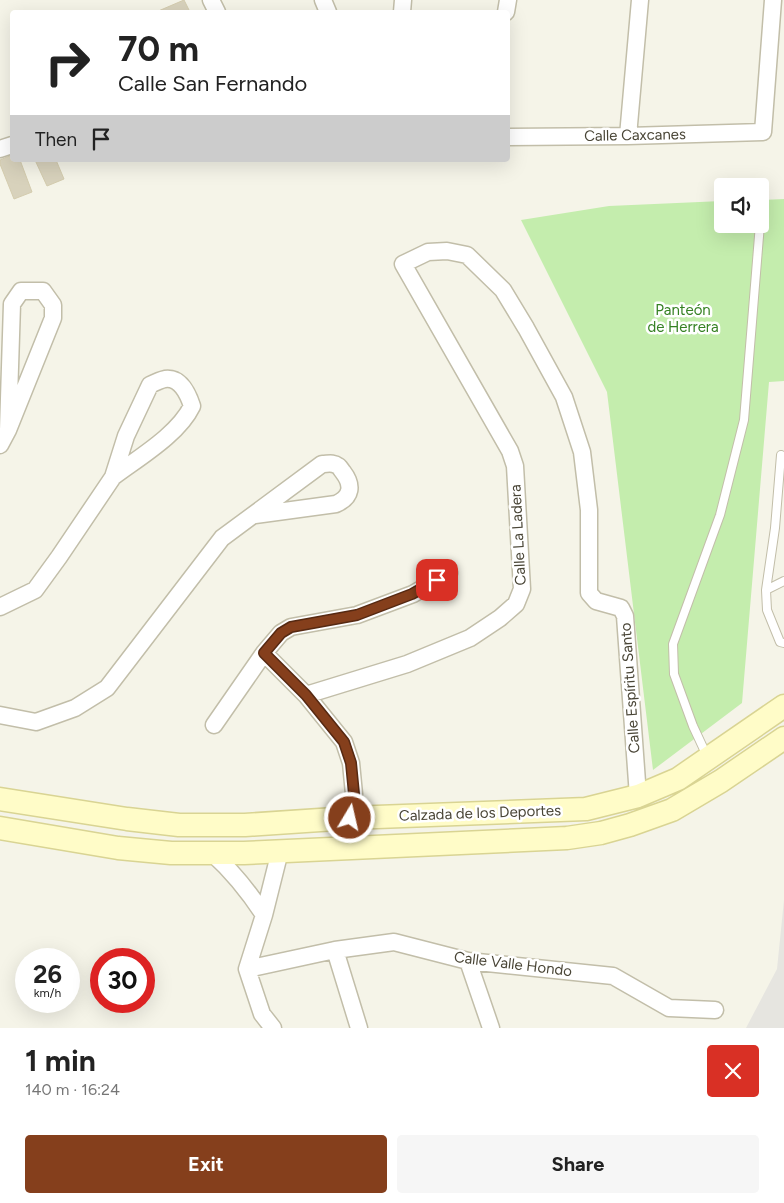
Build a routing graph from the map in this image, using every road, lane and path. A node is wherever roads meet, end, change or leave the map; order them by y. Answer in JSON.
{"nodes":[{"id":1,"x":640,"y":0,"type":"edge"},
{"id":2,"x":773,"y":0,"type":"edge"},
{"id":3,"x":510,"y":136,"type":"edge"},
{"id":4,"x":628,"y":136,"type":"junction"},
{"id":5,"x":759,"y":233,"type":"edge"},
{"id":6,"x":403,"y":264,"type":"joint"},
{"id":7,"x":8,"y":430,"type":"junction"},
{"id":8,"x":0,"y":445,"type":"edge"},
{"id":9,"x":781,"y":455,"type":"dead end"},
{"id":10,"x":113,"y":476,"type":"junction"},
{"id":11,"x":255,"y":515,"type":"junction"},
{"id":12,"x":784,"y":524,"type":"edge"},
{"id":13,"x":775,"y":528,"type":"junction"},
{"id":14,"x":449,"y":573,"type":"dead end"},
{"id":15,"x":784,"y":581,"type":"edge"},
{"id":16,"x":766,"y":590,"type":"junction"},
{"id":17,"x":0,"y":607,"type":"edge"},
{"id":18,"x":784,"y":643,"type":"edge"},
{"id":19,"x":264,"y":653,"type":"junction"},
{"id":20,"x":306,"y":695,"type":"junction"},
{"id":21,"x":784,"y":706,"type":"edge"},
{"id":22,"x":0,"y":715,"type":"edge"},
{"id":23,"x":214,"y":724,"type":"dead end"},
{"id":24,"x":784,"y":738,"type":"edge"},
{"id":25,"x":709,"y":760,"type":"junction"},
{"id":26,"x":638,"y":796,"type":"junction"},
{"id":27,"x":0,"y":799,"type":"edge"},
{"id":28,"x":350,"y":818,"type":"junction"},
{"id":29,"x":245,"y":825,"type":"junction"},
{"id":30,"x":0,"y":828,"type":"edge"},
{"id":31,"x":342,"y":848,"type":"junction"},
{"id":32,"x":280,"y":851,"type":"junction"},
{"id":33,"x":212,"y":853,"type":"junction"},
{"id":34,"x":244,"y":853,"type":"junction"},
{"id":35,"x":264,"y":915,"type":"junction"},
{"id":36,"x":335,"y":950,"type":"junction"},
{"id":37,"x":468,"y":961,"type":"junction"},
{"id":38,"x":247,"y":969,"type":"junction"},
{"id":39,"x":714,"y":1010,"type":"dead end"},
{"id":40,"x":273,"y":1028,"type":"edge"},
{"id":41,"x":359,"y":1028,"type":"edge"},
{"id":42,"x":491,"y":1028,"type":"edge"}],
"edges":[{"from":1,"to":4,"type":"street"},
{"from":2,"to":4,"type":"street","name":"Calle Caxcanes"},
{"from":3,"to":4,"type":"street","name":"Calle Caxcanes"},
{"from":5,"to":25,"type":"lane"},
{"from":6,"to":20,"type":"street","name":"Calle La Ladera"},
{"from":6,"to":26,"type":"street","name":"Calle Espíritu Santo"},
{"from":7,"to":7,"type":"street"},
{"from":7,"to":8,"type":"street"},
{"from":9,"to":13,"type":"lane"},
{"from":10,"to":10,"type":"street"},
{"from":10,"to":17,"type":"street"},
{"from":11,"to":11,"type":"street"},
{"from":11,"to":22,"type":"street"},
{"from":12,"to":13,"type":"lane"},
{"from":13,"to":16,"type":"lane"},
{"from":14,"to":19,"type":"street"},
{"from":15,"to":16,"type":"lane"},
{"from":16,"to":18,"type":"lane"},
{"from":19,"to":20,"type":"street"},
{"from":19,"to":23,"type":"street"},
{"from":20,"to":28,"type":"street"},
{"from":21,"to":25,"type":"street","name":"Calzada de los Deportes"},
{"from":24,"to":31,"type":"street","name":"Calzada de los Deportes"},
{"from":25,"to":26,"type":"street","name":"Calzada de los Deportes"},
{"from":26,"to":28,"type":"street","name":"Calzada de los Deportes"},
{"from":27,"to":29,"type":"street","name":"Calzada de los Deportes"},
{"from":28,"to":29,"type":"street","name":"Calzada de los Deportes"},
{"from":28,"to":31,"type":"street"},
{"from":29,"to":34,"type":"street"},
{"from":30,"to":33,"type":"street","name":"Calzada de los Deportes"},
{"from":31,"to":32,"type":"street","name":"Calzada de los Deportes"},
{"from":32,"to":34,"type":"street","name":"Calzada de los Deportes"},
{"from":32,"to":35,"type":"street"},
{"from":33,"to":34,"type":"street","name":"Calzada de los Deportes"},
{"from":33,"to":35,"type":"street"},
{"from":35,"to":38,"type":"street"},
{"from":36,"to":37,"type":"street","name":"Calle Valle Hondo"},
{"from":36,"to":38,"type":"street","name":"Calle Valle Hondo"},
{"from":36,"to":41,"type":"street"},
{"from":37,"to":39,"type":"street","name":"Calle Valle Hondo"},
{"from":37,"to":42,"type":"street"},
{"from":38,"to":40,"type":"street"}]}
